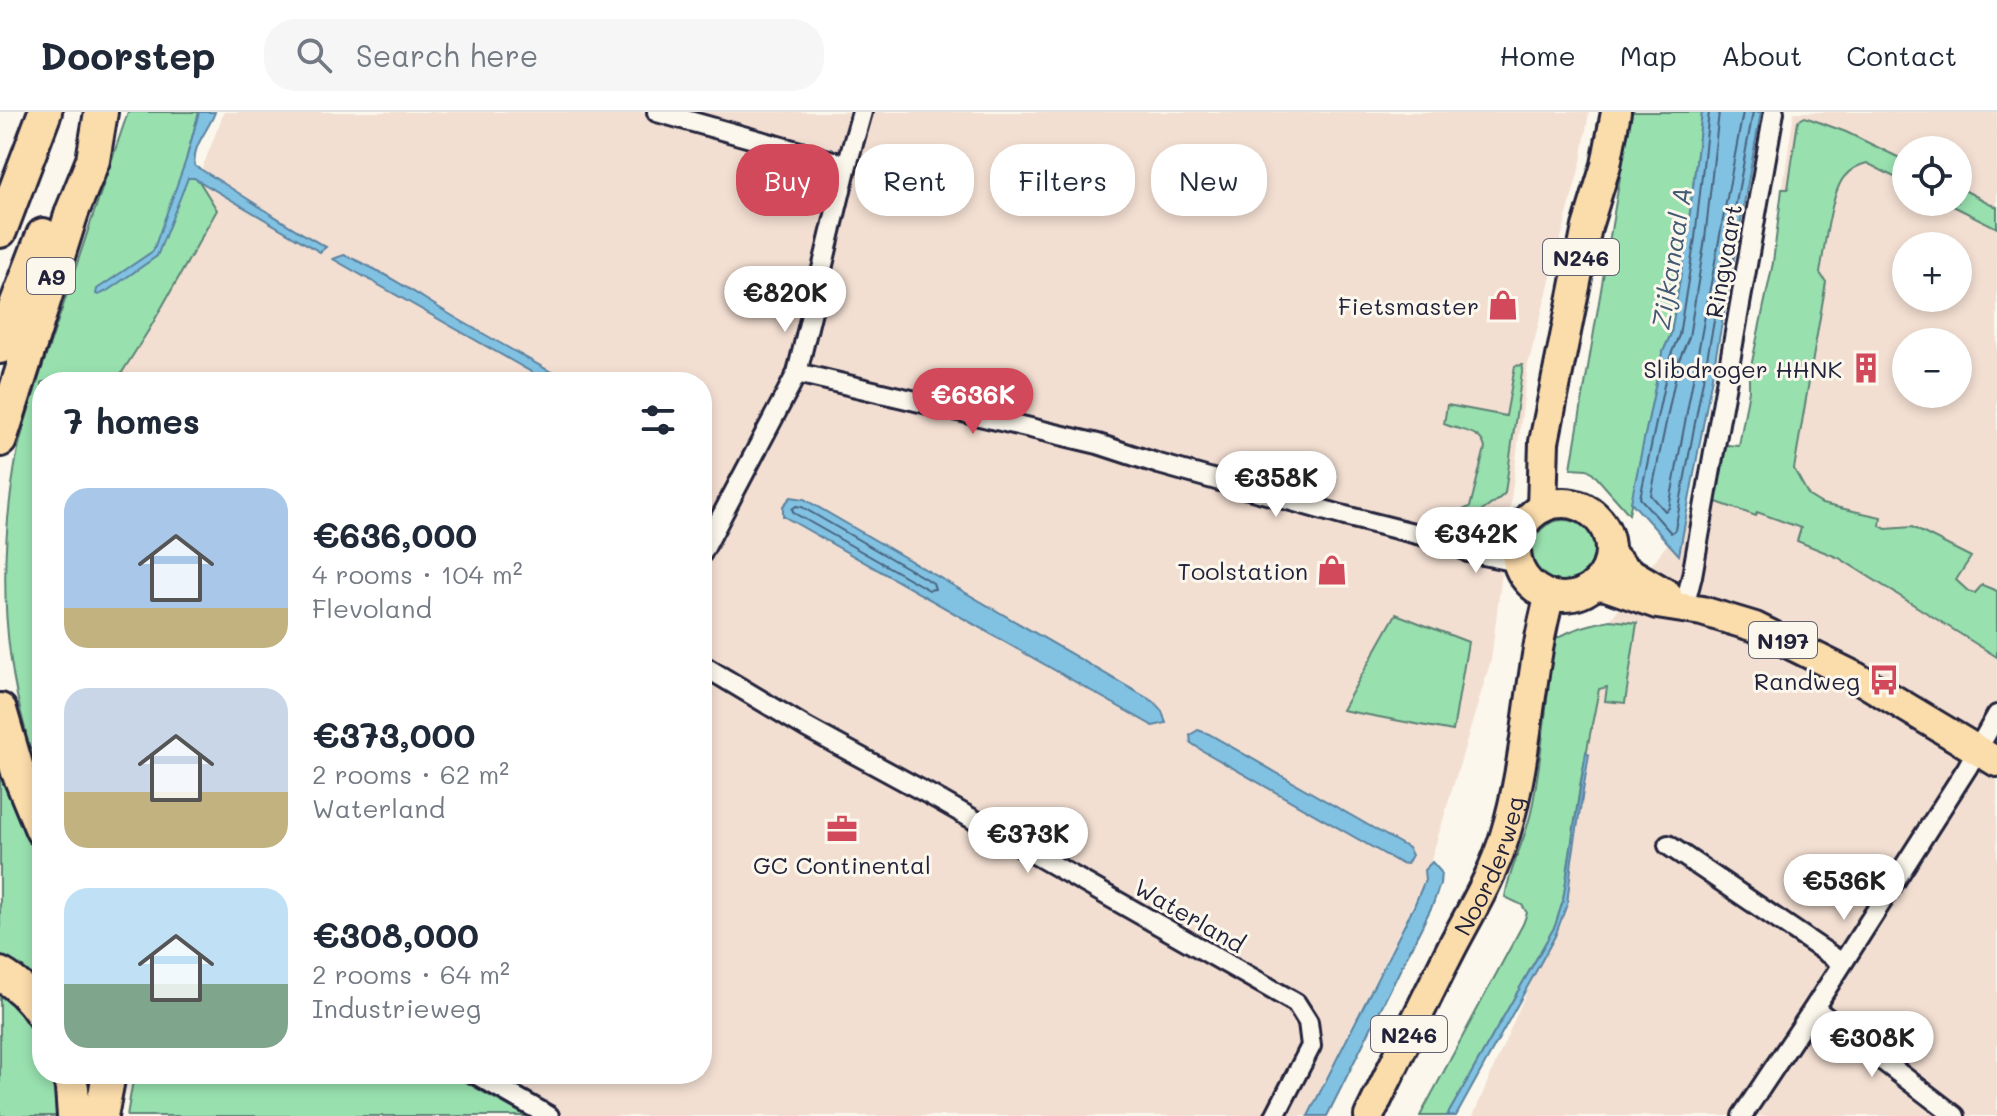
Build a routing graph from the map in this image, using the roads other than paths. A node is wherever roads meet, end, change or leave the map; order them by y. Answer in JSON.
{"nodes":[{"id":1,"x":43,"y":112,"type":"edge"},
{"id":2,"x":91,"y":112,"type":"edge"},
{"id":3,"x":101,"y":112,"type":"edge"},
{"id":4,"x":657,"y":112,"type":"edge"},
{"id":5,"x":862,"y":112,"type":"edge"},
{"id":6,"x":1616,"y":112,"type":"edge"},
{"id":7,"x":1774,"y":112,"type":"edge"},
{"id":8,"x":847,"y":165,"type":"junction"},
{"id":9,"x":0,"y":168,"type":"edge"},
{"id":10,"x":0,"y":231,"type":"edge"},
{"id":11,"x":0,"y":347,"type":"edge"},
{"id":12,"x":797,"y":373,"type":"junction"},
{"id":13,"x":1552,"y":403,"type":"junction"},
{"id":14,"x":0,"y":440,"type":"edge"},
{"id":15,"x":1577,"y":505,"type":"junction"},
{"id":16,"x":1542,"y":508,"type":"junction"},
{"id":17,"x":712,"y":534,"type":"edge"},
{"id":18,"x":1517,"y":549,"type":"junction"},
{"id":19,"x":1610,"y":553,"type":"junction"},
{"id":20,"x":1594,"y":585,"type":"junction"},
{"id":21,"x":1550,"y":595,"type":"junction"},
{"id":22,"x":1684,"y":607,"type":"junction"},
{"id":23,"x":712,"y":671,"type":"edge"},
{"id":24,"x":0,"y":710,"type":"edge"},
{"id":25,"x":1997,"y":715,"type":"edge"},
{"id":26,"x":1988,"y":756,"type":"edge"},
{"id":27,"x":32,"y":806,"type":"edge"},
{"id":28,"x":1668,"y":845,"type":"dead end"},
{"id":29,"x":1842,"y":963,"type":"junction"},
{"id":30,"x":0,"y":974,"type":"edge"},
{"id":31,"x":32,"y":1001,"type":"edge"},
{"id":32,"x":1814,"y":1008,"type":"junction"},
{"id":33,"x":71,"y":1084,"type":"edge"},
{"id":34,"x":107,"y":1084,"type":"edge"},
{"id":35,"x":493,"y":1084,"type":"edge"},
{"id":36,"x":74,"y":1116,"type":"edge"},
{"id":37,"x":101,"y":1116,"type":"edge"},
{"id":38,"x":549,"y":1116,"type":"edge"},
{"id":39,"x":1275,"y":1116,"type":"edge"},
{"id":40,"x":1369,"y":1116,"type":"edge"},
{"id":41,"x":1742,"y":1116,"type":"edge"},
{"id":42,"x":1955,"y":1116,"type":"edge"}],
"edges":[{"from":1,"to":9,"type":"highway"},
{"from":1,"to":10,"type":"highway"},
{"from":2,"to":11,"type":"highway","number":"A9"},
{"from":3,"to":14,"type":"highway","number":"A9"},
{"from":4,"to":8,"type":"street"},
{"from":5,"to":8,"type":"street"},
{"from":6,"to":13,"type":"main road","number":"N246"},
{"from":7,"to":22,"type":"street","name":"Ringvaart"},
{"from":8,"to":12,"type":"street"},
{"from":12,"to":17,"type":"street"},
{"from":12,"to":18,"type":"street"},
{"from":13,"to":15,"type":"main road","number":"N246"},
{"from":13,"to":16,"type":"main road","number":"N246"},
{"from":15,"to":16,"type":"main road"},
{"from":15,"to":19,"type":"main road","number":"N246"},
{"from":16,"to":18,"type":"main road"},
{"from":18,"to":21,"type":"main road"},
{"from":19,"to":20,"type":"main road"},
{"from":19,"to":22,"type":"main road","number":"N197"},
{"from":20,"to":21,"type":"main road"},
{"from":20,"to":22,"type":"main road","number":"N197"},
{"from":21,"to":40,"type":"main road","name":"Noorderweg","number":"N246"},
{"from":22,"to":26,"type":"main road","number":"N197"},
{"from":23,"to":39,"type":"street","name":"Waterland"},
{"from":24,"to":27,"type":"highway"},
{"from":25,"to":26,"type":"street"},
{"from":26,"to":29,"type":"street"},
{"from":28,"to":29,"type":"street"},
{"from":29,"to":32,"type":"street"},
{"from":30,"to":31,"type":"highway"},
{"from":32,"to":41,"type":"street"},
{"from":32,"to":42,"type":"street"},
{"from":33,"to":36,"type":"highway"},
{"from":34,"to":37,"type":"highway"},
{"from":35,"to":38,"type":"street"}]}
